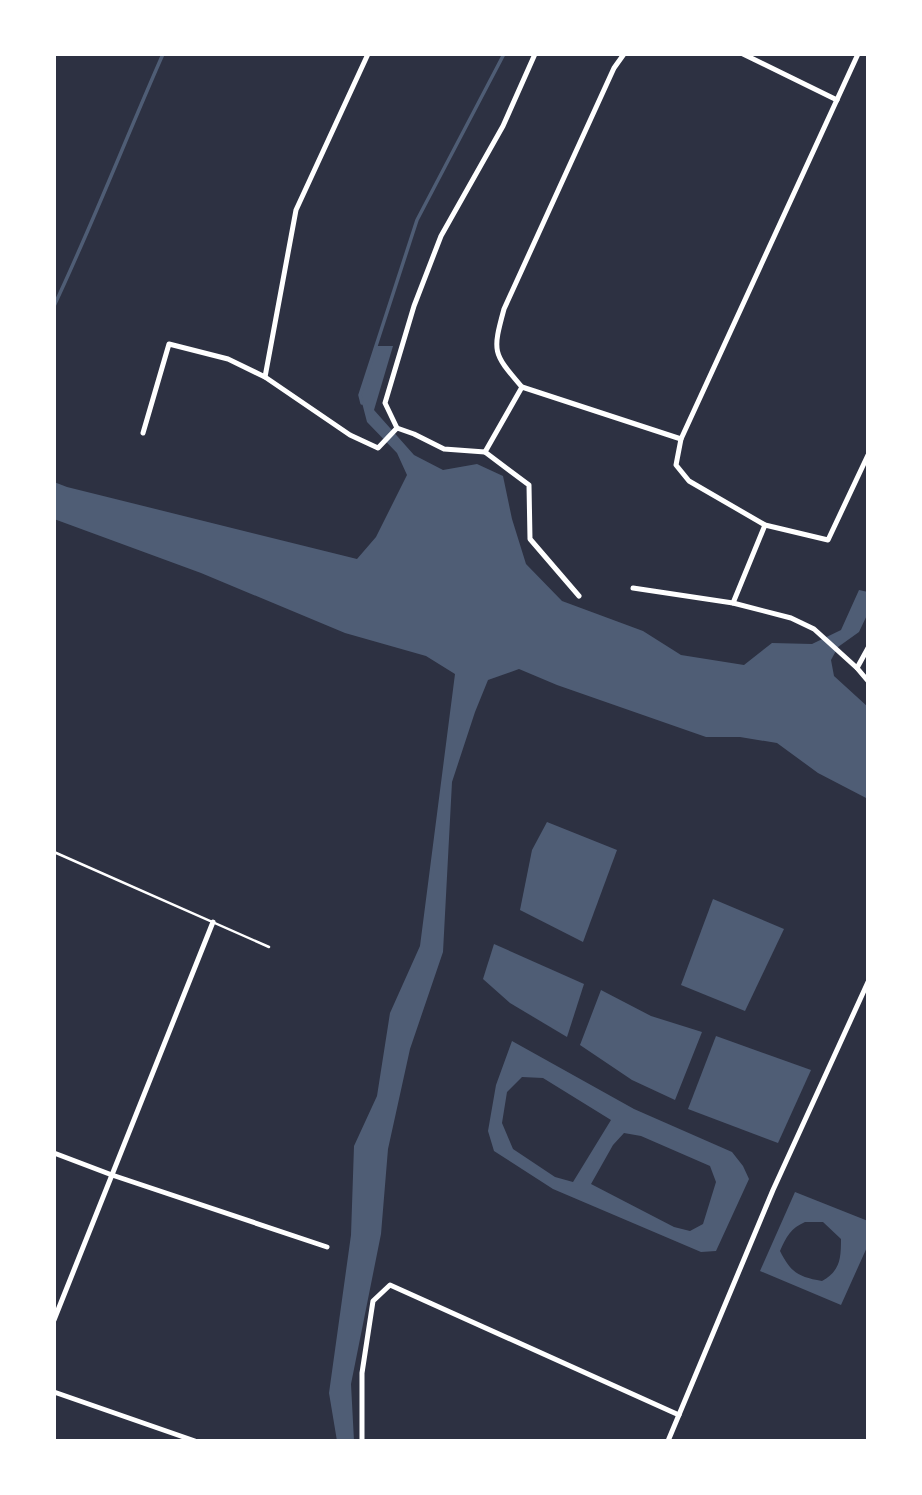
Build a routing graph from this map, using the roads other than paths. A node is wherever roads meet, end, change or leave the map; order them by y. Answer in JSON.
{"nodes":[{"id":1,"x":368,"y":54,"type":"edge"},
{"id":2,"x":535,"y":54,"type":"edge"},
{"id":3,"x":624,"y":54,"type":"edge"},
{"id":4,"x":743,"y":54,"type":"edge"},
{"id":5,"x":858,"y":54,"type":"edge"},
{"id":6,"x":837,"y":100,"type":"junction"},
{"id":7,"x":265,"y":377,"type":"junction"},
{"id":8,"x":522,"y":387,"type":"junction"},
{"id":9,"x":397,"y":428,"type":"junction"},
{"id":10,"x":143,"y":433,"type":"dead end"},
{"id":11,"x":681,"y":439,"type":"junction"},
{"id":12,"x":485,"y":452,"type":"junction"},
{"id":13,"x":868,"y":455,"type":"edge"},
{"id":14,"x":765,"y":525,"type":"junction"},
{"id":15,"x":633,"y":588,"type":"dead end"},
{"id":16,"x":579,"y":596,"type":"dead end"},
{"id":17,"x":733,"y":603,"type":"junction"},
{"id":18,"x":868,"y":648,"type":"edge"},
{"id":19,"x":857,"y":668,"type":"junction"},
{"id":20,"x":868,"y":681,"type":"edge"},
{"id":21,"x":54,"y":852,"type":"edge"},
{"id":22,"x":213,"y":922,"type":"junction"},
{"id":23,"x":269,"y":947,"type":"dead end"},
{"id":24,"x":868,"y":982,"type":"edge"},
{"id":25,"x":54,"y":1153,"type":"edge"},
{"id":26,"x":112,"y":1175,"type":"junction"},
{"id":27,"x":327,"y":1247,"type":"dead end"},
{"id":28,"x":54,"y":1320,"type":"edge"},
{"id":29,"x":54,"y":1392,"type":"edge"},
{"id":30,"x":679,"y":1415,"type":"junction"},
{"id":31,"x":195,"y":1441,"type":"edge"},
{"id":32,"x":362,"y":1441,"type":"edge"},
{"id":33,"x":668,"y":1441,"type":"edge"}],
"edges":[{"from":1,"to":7,"type":"street"},
{"from":2,"to":9,"type":"street"},
{"from":3,"to":8,"type":"street"},
{"from":4,"to":6,"type":"street"},
{"from":5,"to":6,"type":"street"},
{"from":6,"to":11,"type":"street"},
{"from":7,"to":9,"type":"street"},
{"from":7,"to":10,"type":"street"},
{"from":8,"to":11,"type":"street"},
{"from":8,"to":12,"type":"street"},
{"from":9,"to":12,"type":"street"},
{"from":11,"to":14,"type":"street"},
{"from":12,"to":16,"type":"street"},
{"from":13,"to":14,"type":"street"},
{"from":14,"to":17,"type":"street"},
{"from":15,"to":17,"type":"street"},
{"from":17,"to":19,"type":"street"},
{"from":18,"to":19,"type":"street"},
{"from":19,"to":20,"type":"street"},
{"from":21,"to":22,"type":"lane"},
{"from":22,"to":23,"type":"lane"},
{"from":22,"to":26,"type":"street"},
{"from":24,"to":30,"type":"street"},
{"from":25,"to":26,"type":"street"},
{"from":26,"to":27,"type":"street"},
{"from":26,"to":28,"type":"street"},
{"from":29,"to":31,"type":"street"},
{"from":30,"to":32,"type":"street"},
{"from":30,"to":33,"type":"street"}]}
